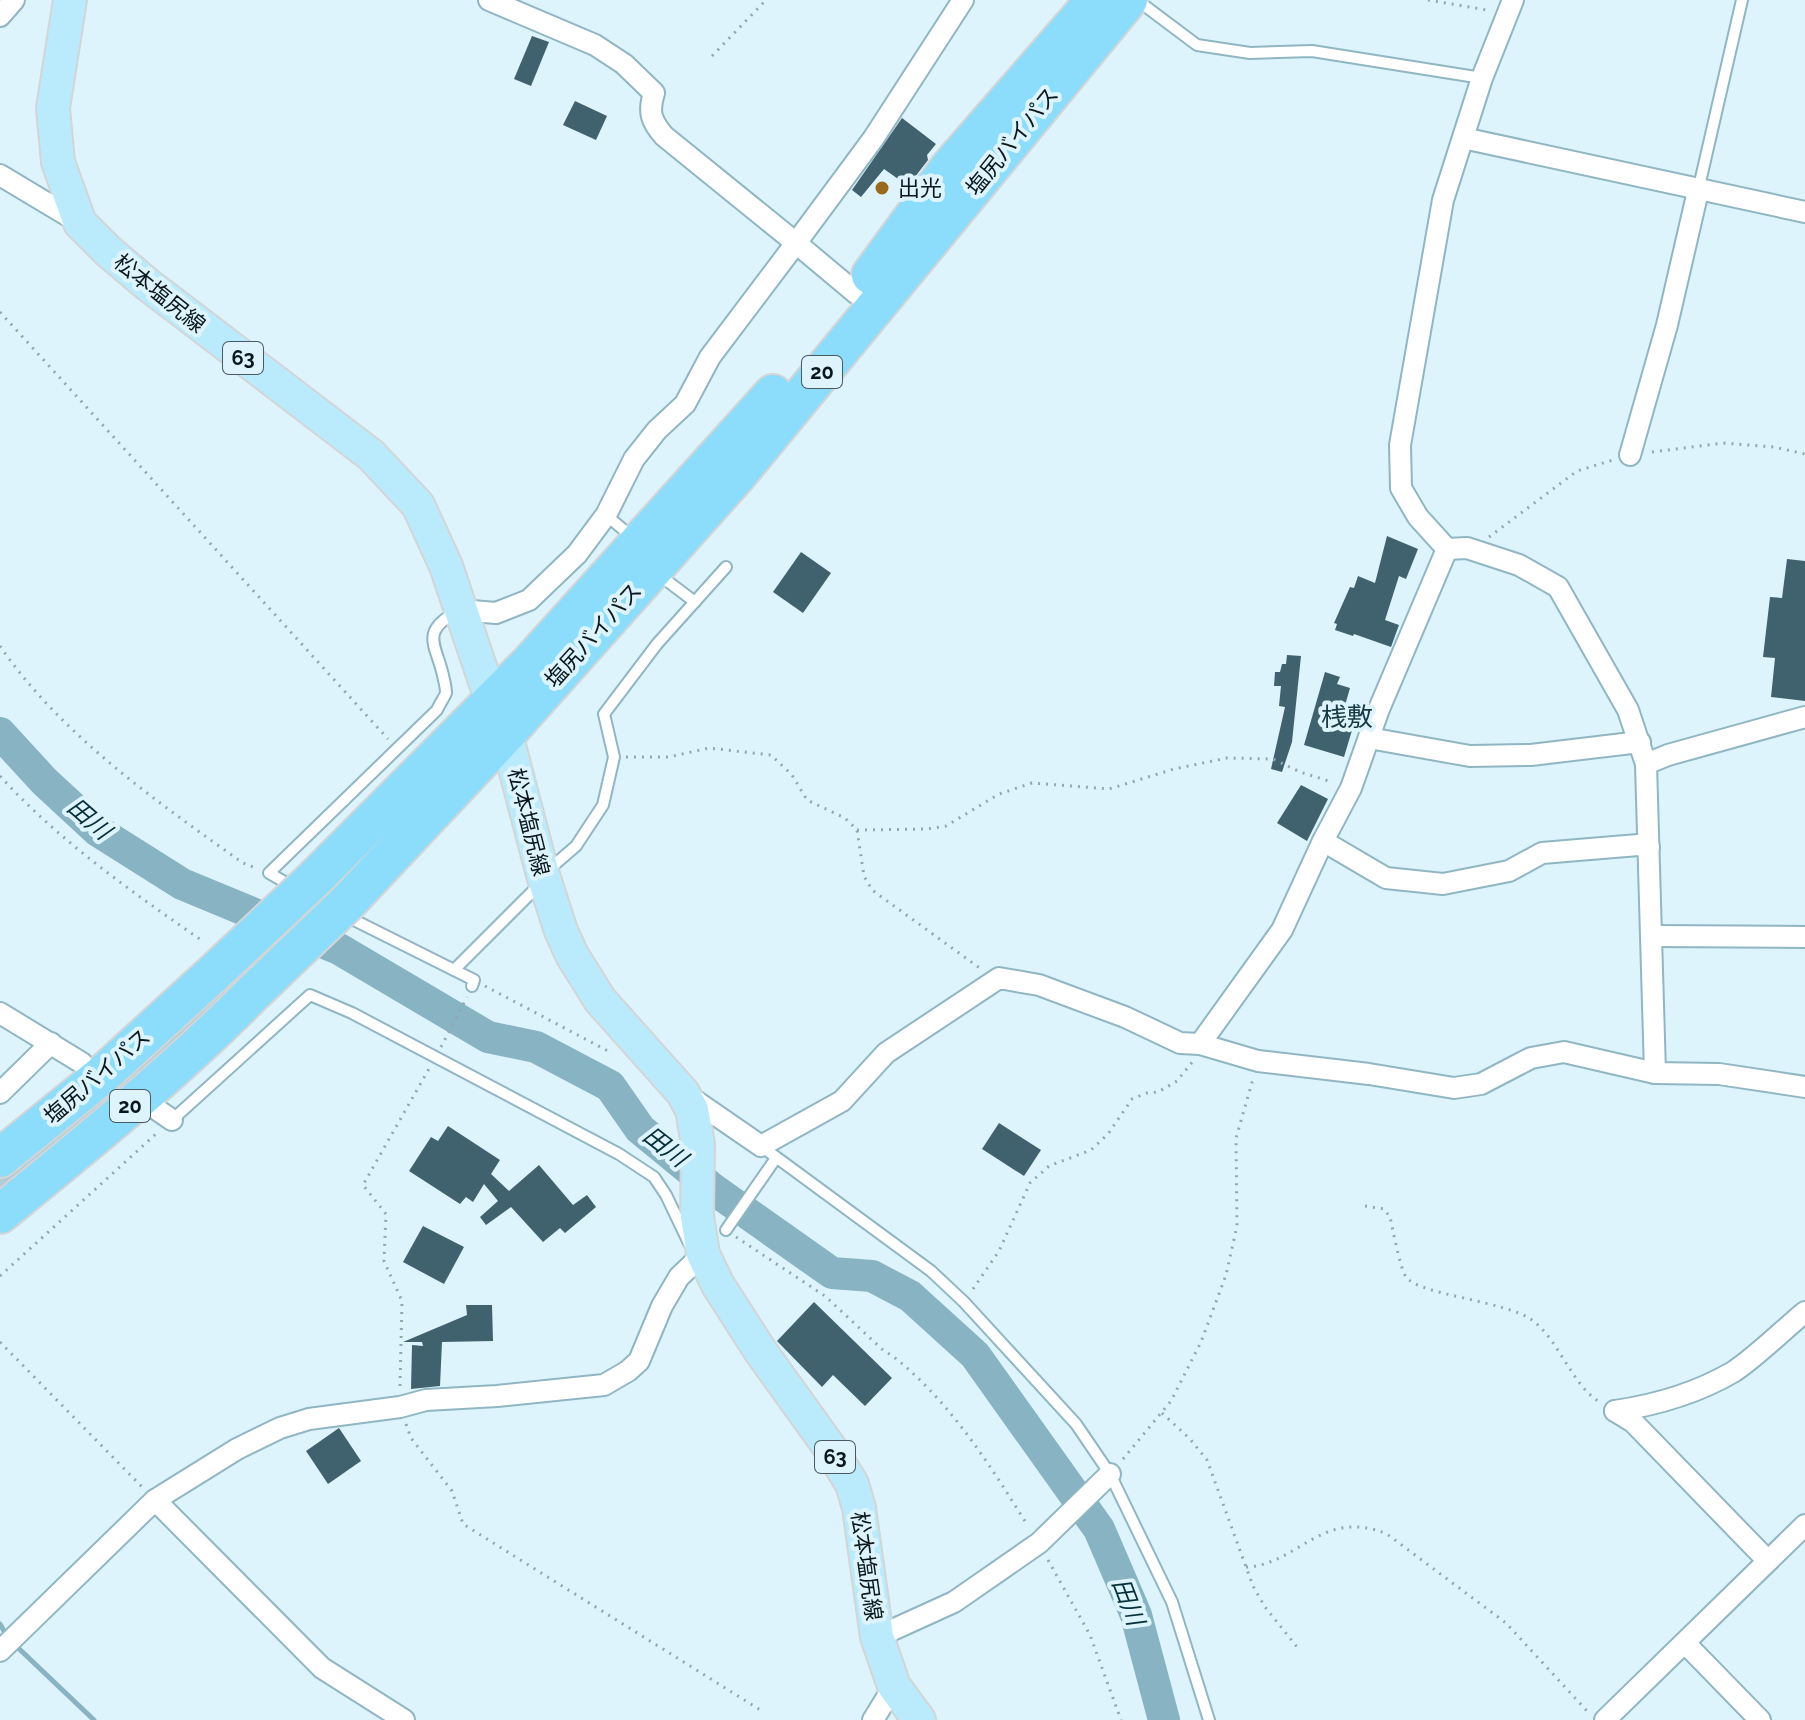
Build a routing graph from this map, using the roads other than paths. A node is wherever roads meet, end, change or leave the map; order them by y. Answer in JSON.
{"nodes":[{"id":1,"x":14,"y":0,"type":"edge"},
{"id":2,"x":70,"y":0,"type":"edge"},
{"id":3,"x":489,"y":0,"type":"edge"},
{"id":4,"x":963,"y":0,"type":"edge"},
{"id":5,"x":1094,"y":0,"type":"edge"},
{"id":6,"x":1128,"y":0,"type":"edge"},
{"id":7,"x":1137,"y":0,"type":"edge"},
{"id":8,"x":1742,"y":0,"type":"edge"},
{"id":9,"x":1510,"y":7,"type":"edge"},
{"id":10,"x":0,"y":16,"type":"edge"},
{"id":11,"x":1482,"y":78,"type":"junction"},
{"id":12,"x":1463,"y":138,"type":"junction"},
{"id":13,"x":0,"y":175,"type":"edge"},
{"id":14,"x":1698,"y":191,"type":"junction"},
{"id":15,"x":1805,"y":212,"type":"edge"},
{"id":16,"x":80,"y":223,"type":"junction"},
{"id":17,"x":796,"y":243,"type":"junction"},
{"id":18,"x":857,"y":294,"type":"junction"},
{"id":19,"x":1630,"y":455,"type":"dead end"},
{"id":20,"x":606,"y":515,"type":"junction"},
{"id":21,"x":625,"y":531,"type":"dead end"},
{"id":22,"x":1447,"y":549,"type":"junction"},
{"id":23,"x":726,"y":567,"type":"dead end"},
{"id":24,"x":652,"y":569,"type":"junction"},
{"id":25,"x":695,"y":602,"type":"junction"},
{"id":26,"x":460,"y":610,"type":"junction"},
{"id":27,"x":1805,"y":717,"type":"edge"},
{"id":28,"x":499,"y":718,"type":"junction"},
{"id":29,"x":1369,"y":738,"type":"junction"},
{"id":30,"x":1640,"y":742,"type":"junction"},
{"id":31,"x":1646,"y":764,"type":"junction"},
{"id":32,"x":1323,"y":841,"type":"junction"},
{"id":33,"x":1649,"y":847,"type":"junction"},
{"id":34,"x":544,"y":881,"type":"junction"},
{"id":35,"x":322,"y":895,"type":"junction"},
{"id":36,"x":1652,"y":936,"type":"junction"},
{"id":37,"x":1805,"y":937,"type":"edge"},
{"id":38,"x":454,"y":970,"type":"junction"},
{"id":39,"x":473,"y":983,"type":"road end"},
{"id":40,"x":0,"y":1013,"type":"edge"},
{"id":41,"x":51,"y":1043,"type":"junction"},
{"id":42,"x":1202,"y":1045,"type":"junction"},
{"id":43,"x":82,"y":1063,"type":"dead end"},
{"id":44,"x":1655,"y":1073,"type":"junction"},
{"id":45,"x":1805,"y":1087,"type":"edge"},
{"id":46,"x":0,"y":1093,"type":"edge"},
{"id":47,"x":683,"y":1093,"type":"junction"},
{"id":48,"x":164,"y":1114,"type":"road end"},
{"id":49,"x":770,"y":1156,"type":"junction"},
{"id":50,"x":0,"y":1158,"type":"edge"},
{"id":51,"x":0,"y":1214,"type":"edge"},
{"id":52,"x":728,"y":1227,"type":"road end"},
{"id":53,"x":700,"y":1256,"type":"junction"},
{"id":54,"x":1805,"y":1312,"type":"edge"},
{"id":55,"x":1106,"y":1478,"type":"junction"},
{"id":56,"x":155,"y":1500,"type":"junction"},
{"id":57,"x":1805,"y":1525,"type":"edge"},
{"id":58,"x":1768,"y":1561,"type":"junction"},
{"id":59,"x":877,"y":1637,"type":"junction"},
{"id":60,"x":1685,"y":1643,"type":"junction"},
{"id":61,"x":0,"y":1651,"type":"edge"},
{"id":62,"x":894,"y":1686,"type":"junction"},
{"id":63,"x":404,"y":1720,"type":"edge"},
{"id":64,"x":873,"y":1720,"type":"edge"},
{"id":65,"x":919,"y":1720,"type":"edge"},
{"id":66,"x":1209,"y":1720,"type":"edge"},
{"id":67,"x":1605,"y":1720,"type":"edge"},
{"id":68,"x":1760,"y":1720,"type":"edge"}],
"edges":[{"from":1,"to":10,"type":"street"},
{"from":2,"to":16,"type":"main road","name":"松本塩尻線","number":"63"},
{"from":3,"to":17,"type":"street"},
{"from":4,"to":17,"type":"street"},
{"from":5,"to":18,"type":"highway","name":"塩尻バイパス","number":"20"},
{"from":6,"to":24,"type":"highway","name":"塩尻バイパス","number":"20"},
{"from":7,"to":11,"type":"lane"},
{"from":8,"to":14,"type":"lane"},
{"from":9,"to":11,"type":"street"},
{"from":11,"to":12,"type":"street"},
{"from":12,"to":14,"type":"street"},
{"from":12,"to":22,"type":"street"},
{"from":13,"to":16,"type":"street"},
{"from":14,"to":15,"type":"street"},
{"from":14,"to":19,"type":"street"},
{"from":16,"to":26,"type":"main road","name":"松本塩尻線","number":"63"},
{"from":17,"to":18,"type":"street"},
{"from":17,"to":20,"type":"street"},
{"from":18,"to":28,"type":"highway","name":"塩尻バイパス","number":"20"},
{"from":20,"to":21,"type":"lane"},
{"from":20,"to":26,"type":"street"},
{"from":22,"to":29,"type":"street"},
{"from":22,"to":30,"type":"street"},
{"from":23,"to":25,"type":"lane"},
{"from":24,"to":25,"type":"lane"},
{"from":24,"to":28,"type":"highway","name":"塩尻バイパス","number":"20"},
{"from":25,"to":34,"type":"lane"},
{"from":26,"to":28,"type":"main road","name":"松本塩尻線","number":"63"},
{"from":26,"to":35,"type":"lane"},
{"from":27,"to":31,"type":"street"},
{"from":28,"to":34,"type":"main road","name":"松本塩尻線","number":"63"},
{"from":28,"to":35,"type":"highway","name":"塩尻バイパス","number":"20"},
{"from":29,"to":30,"type":"street"},
{"from":29,"to":32,"type":"street"},
{"from":30,"to":31,"type":"street"},
{"from":31,"to":33,"type":"street"},
{"from":32,"to":33,"type":"street"},
{"from":32,"to":42,"type":"street"},
{"from":33,"to":36,"type":"street"},
{"from":34,"to":38,"type":"lane"},
{"from":34,"to":47,"type":"main road","name":"松本塩尻線","number":"63"},
{"from":35,"to":38,"type":"lane"},
{"from":35,"to":50,"type":"highway","name":"塩尻バイパス","number":"20","bridge":true},
{"from":35,"to":51,"type":"highway","name":"塩尻バイパス","number":"20","bridge":true},
{"from":36,"to":37,"type":"street"},
{"from":36,"to":44,"type":"street"},
{"from":38,"to":39,"type":"lane"},
{"from":40,"to":41,"type":"street"},
{"from":41,"to":43,"type":"street"},
{"from":41,"to":46,"type":"street"},
{"from":42,"to":44,"type":"street"},
{"from":42,"to":49,"type":"street"},
{"from":44,"to":45,"type":"street"},
{"from":47,"to":49,"type":"street"},
{"from":47,"to":53,"type":"main road","name":"松本塩尻線","number":"63"},
{"from":48,"to":53,"type":"lane"},
{"from":49,"to":52,"type":"lane"},
{"from":49,"to":55,"type":"lane"},
{"from":53,"to":56,"type":"street"},
{"from":53,"to":59,"type":"main road","name":"松本塩尻線","number":"63"},
{"from":54,"to":58,"type":"street"},
{"from":55,"to":59,"type":"street"},
{"from":55,"to":66,"type":"lane"},
{"from":56,"to":61,"type":"street"},
{"from":56,"to":63,"type":"street"},
{"from":57,"to":58,"type":"street"},
{"from":58,"to":60,"type":"street"},
{"from":59,"to":62,"type":"main road","name":"松本塩尻線","number":"63"},
{"from":60,"to":67,"type":"street"},
{"from":60,"to":68,"type":"street"},
{"from":62,"to":64,"type":"street"},
{"from":62,"to":65,"type":"main road","name":"松本塩尻線","number":"63"}]}
